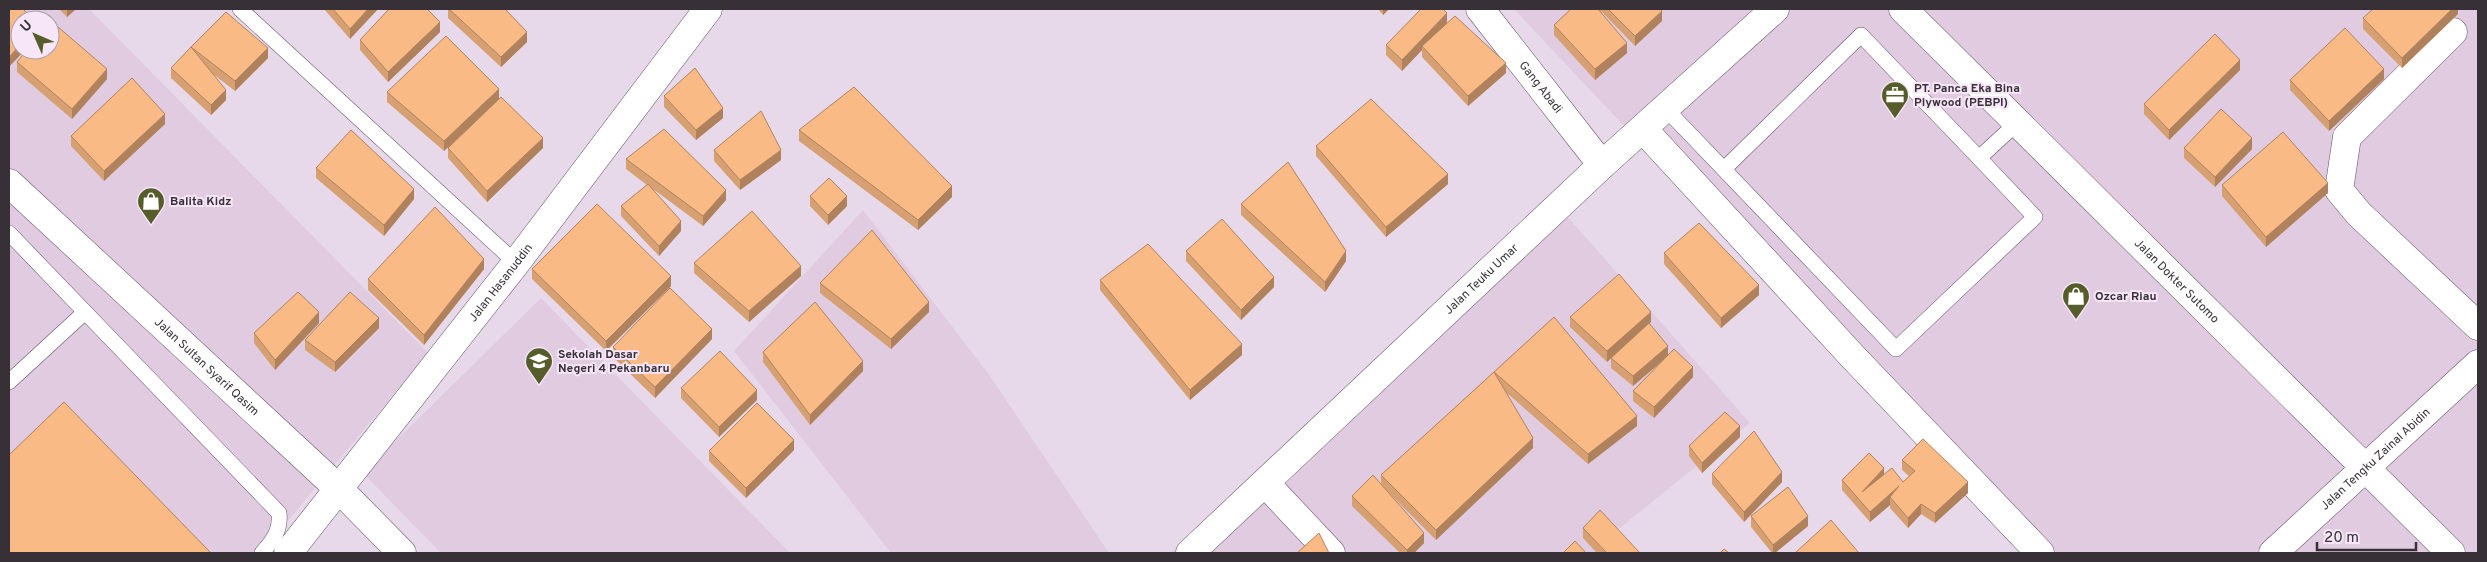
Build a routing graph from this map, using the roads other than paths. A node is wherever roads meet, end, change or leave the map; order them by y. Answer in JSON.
{"nodes":[{"id":1,"x":240,"y":9,"type":"edge"},
{"id":2,"x":708,"y":9,"type":"edge"},
{"id":3,"x":1480,"y":9,"type":"edge"},
{"id":4,"x":1775,"y":9,"type":"edge"},
{"id":5,"x":1903,"y":9,"type":"edge"},
{"id":6,"x":2453,"y":32,"type":"dead end"},
{"id":7,"x":1665,"y":108,"type":"junction"},
{"id":8,"x":2018,"y":122,"type":"junction"},
{"id":9,"x":1643,"y":129,"type":"junction"},
{"id":10,"x":1979,"y":158,"type":"junction"},
{"id":11,"x":1602,"y":165,"type":"junction"},
{"id":12,"x":1724,"y":169,"type":"junction"},
{"id":13,"x":9,"y":183,"type":"edge"},
{"id":14,"x":9,"y":234,"type":"edge"},
{"id":15,"x":516,"y":264,"type":"junction"},
{"id":16,"x":85,"y":312,"type":"junction"},
{"id":17,"x":2478,"y":326,"type":"edge"},
{"id":18,"x":2478,"y":364,"type":"edge"},
{"id":19,"x":9,"y":382,"type":"edge"},
{"id":20,"x":2366,"y":467,"type":"junction"},
{"id":21,"x":1266,"y":484,"type":"junction"},
{"id":22,"x":340,"y":490,"type":"junction"},
{"id":23,"x":262,"y":553,"type":"edge"},
{"id":24,"x":288,"y":553,"type":"edge"},
{"id":25,"x":402,"y":553,"type":"edge"},
{"id":26,"x":1190,"y":553,"type":"edge"},
{"id":27,"x":1331,"y":553,"type":"edge"},
{"id":28,"x":2040,"y":553,"type":"edge"},
{"id":29,"x":2273,"y":553,"type":"edge"},
{"id":30,"x":2452,"y":553,"type":"edge"}],
"edges":[{"from":1,"to":15,"type":"lane"},
{"from":2,"to":15,"type":"street","name":"Jalan Hasanuddin"},
{"from":3,"to":11,"type":"street","name":"Gang Abadi"},
{"from":4,"to":7,"type":"street","name":"Jalan Teuku Umar"},
{"from":5,"to":8,"type":"street","name":"Jalan Dokter Sutomo"},
{"from":6,"to":17,"type":"street"},
{"from":7,"to":9,"type":"street","name":"Jalan Teuku Umar"},
{"from":7,"to":12,"type":"lane"},
{"from":8,"to":10,"type":"lane"},
{"from":8,"to":20,"type":"street","name":"Jalan Dokter Sutomo"},
{"from":9,"to":11,"type":"street","name":"Jalan Teuku Umar"},
{"from":9,"to":28,"type":"street"},
{"from":10,"to":12,"type":"lane"},
{"from":10,"to":12,"type":"lane"},
{"from":11,"to":21,"type":"street","name":"Jalan Teuku Umar"},
{"from":13,"to":22,"type":"street","name":"Jalan Sultan Syarif Qasim"},
{"from":14,"to":16,"type":"lane"},
{"from":15,"to":22,"type":"street","name":"Jalan Hasanuddin"},
{"from":16,"to":19,"type":"lane"},
{"from":16,"to":23,"type":"lane"},
{"from":18,"to":20,"type":"street","name":"Jalan Tengku Zainal Abidin"},
{"from":20,"to":29,"type":"street","name":"Jalan Tengku Zainal Abidin"},
{"from":20,"to":30,"type":"street","name":"Jalan Dokter Sutomo"},
{"from":21,"to":26,"type":"street","name":"Jalan Teuku Umar"},
{"from":21,"to":27,"type":"street"},
{"from":22,"to":24,"type":"street","name":"Jalan Hasanuddin"},
{"from":22,"to":25,"type":"street","name":"Jalan Sultan Syarif Qasim"}]}
